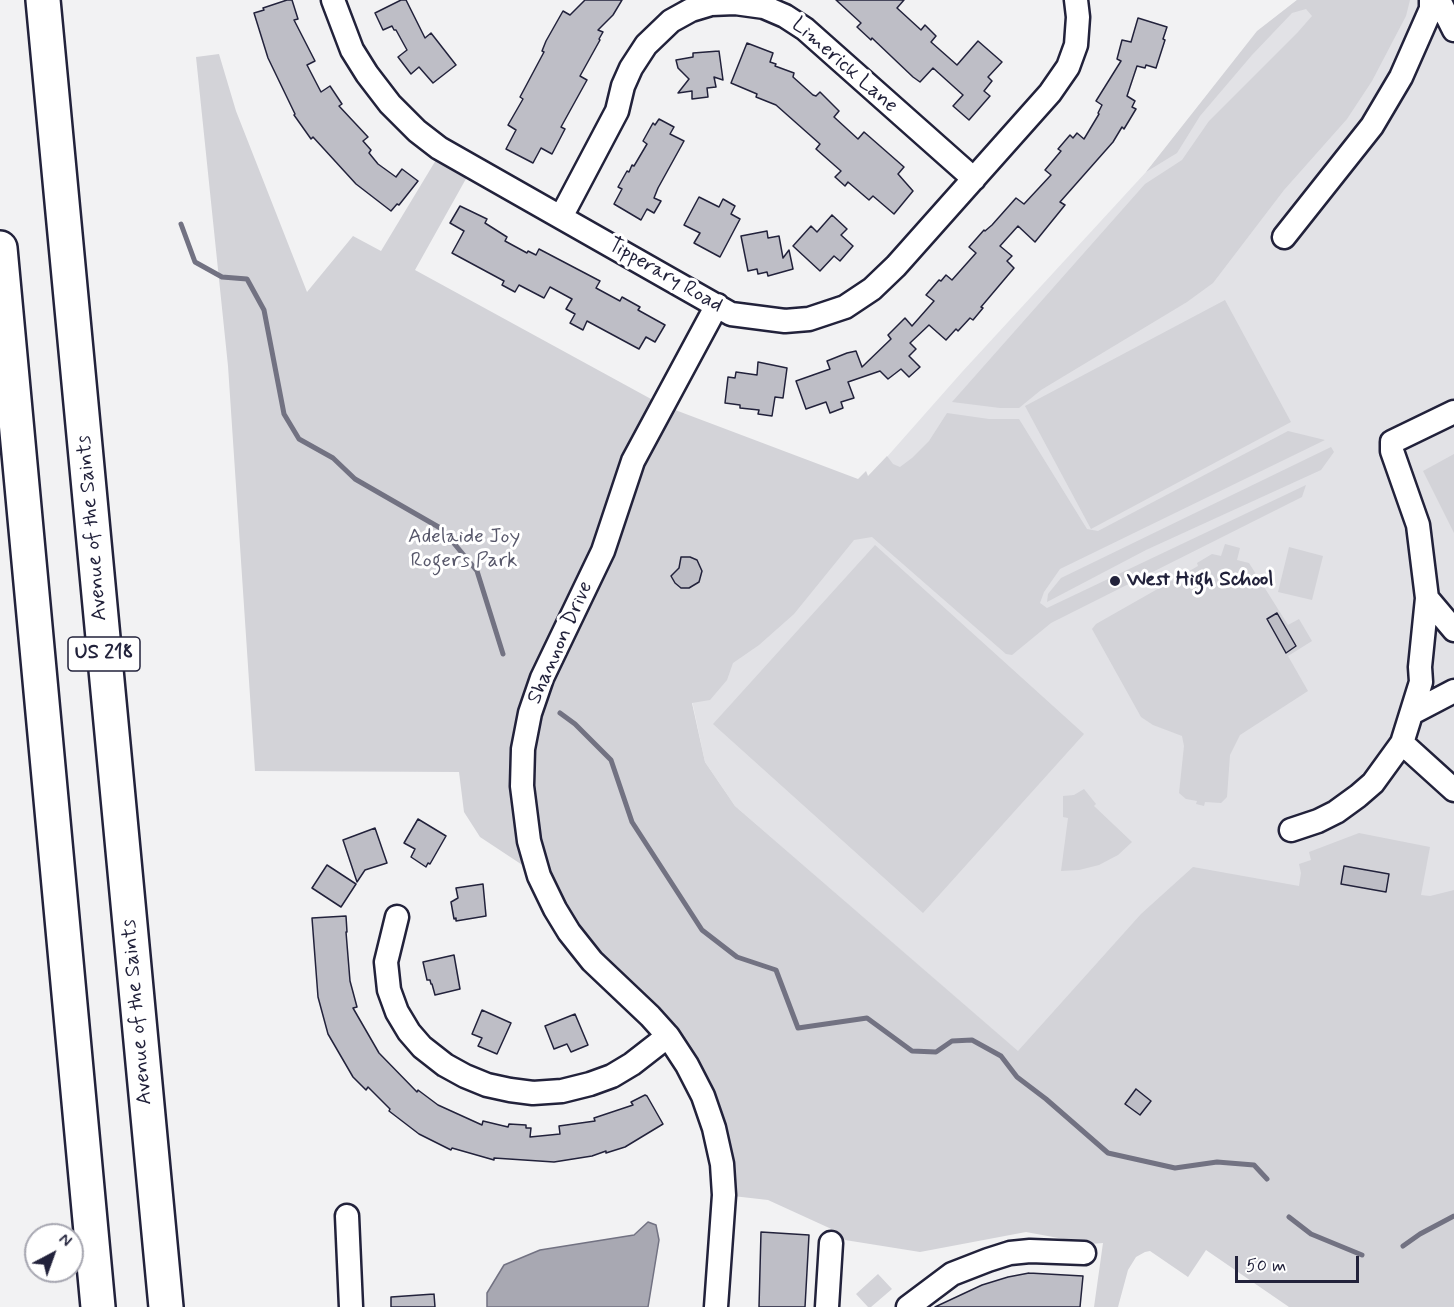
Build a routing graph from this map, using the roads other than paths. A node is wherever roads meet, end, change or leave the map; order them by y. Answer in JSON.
{"nodes":[{"id":1,"x":43,"y":0,"type":"edge"},
{"id":2,"x":333,"y":0,"type":"edge"},
{"id":3,"x":1076,"y":0,"type":"edge"},
{"id":4,"x":1431,"y":0,"type":"edge"},
{"id":5,"x":1439,"y":0,"type":"edge"},
{"id":6,"x":1454,"y":30,"type":"edge"},
{"id":7,"x":974,"y":179,"type":"junction"},
{"id":8,"x":561,"y":217,"type":"junction"},
{"id":9,"x":1284,"y":237,"type":"dead end"},
{"id":10,"x":0,"y":248,"type":"edge"},
{"id":11,"x":717,"y":305,"type":"junction"},
{"id":12,"x":1454,"y":412,"type":"edge"},
{"id":13,"x":1427,"y":598,"type":"junction"},
{"id":14,"x":1454,"y":630,"type":"edge"},
{"id":15,"x":1454,"y":691,"type":"edge"},
{"id":16,"x":1412,"y":713,"type":"junction"},
{"id":17,"x":1402,"y":743,"type":"junction"},
{"id":18,"x":1454,"y":790,"type":"edge"},
{"id":19,"x":1291,"y":830,"type":"dead end"},
{"id":20,"x":397,"y":917,"type":"dead end"},
{"id":21,"x":668,"y":1036,"type":"junction"},
{"id":22,"x":347,"y":1216,"type":"dead end"},
{"id":23,"x":831,"y":1243,"type":"dead end"},
{"id":24,"x":1084,"y":1253,"type":"dead end"},
{"id":25,"x":98,"y":1307,"type":"edge"},
{"id":26,"x":166,"y":1307,"type":"edge"},
{"id":27,"x":351,"y":1307,"type":"edge"},
{"id":28,"x":716,"y":1307,"type":"edge"},
{"id":29,"x":827,"y":1307,"type":"edge"},
{"id":30,"x":908,"y":1307,"type":"edge"}],
"edges":[{"from":1,"to":26,"type":"highway","name":"Avenue of the Saints","number":"US 218"},
{"from":2,"to":8,"type":"street","name":"Tipperary Road"},
{"from":3,"to":7,"type":"street","name":"Tipperary Road"},
{"from":4,"to":9,"type":"street"},
{"from":5,"to":6,"type":"street"},
{"from":7,"to":8,"type":"street","name":"Limerick Lane"},
{"from":7,"to":11,"type":"street","name":"Tipperary Road"},
{"from":8,"to":11,"type":"street","name":"Tipperary Road"},
{"from":10,"to":25,"type":"highway","number":"US 218"},
{"from":11,"to":21,"type":"street","name":"Shannon Drive"},
{"from":12,"to":13,"type":"street"},
{"from":13,"to":14,"type":"street"},
{"from":13,"to":16,"type":"street"},
{"from":15,"to":16,"type":"street"},
{"from":16,"to":17,"type":"street"},
{"from":17,"to":18,"type":"street"},
{"from":17,"to":19,"type":"street"},
{"from":20,"to":21,"type":"street"},
{"from":21,"to":28,"type":"street","name":"Shannon Drive"},
{"from":22,"to":27,"type":"street"},
{"from":23,"to":29,"type":"street"},
{"from":24,"to":30,"type":"street"}]}
